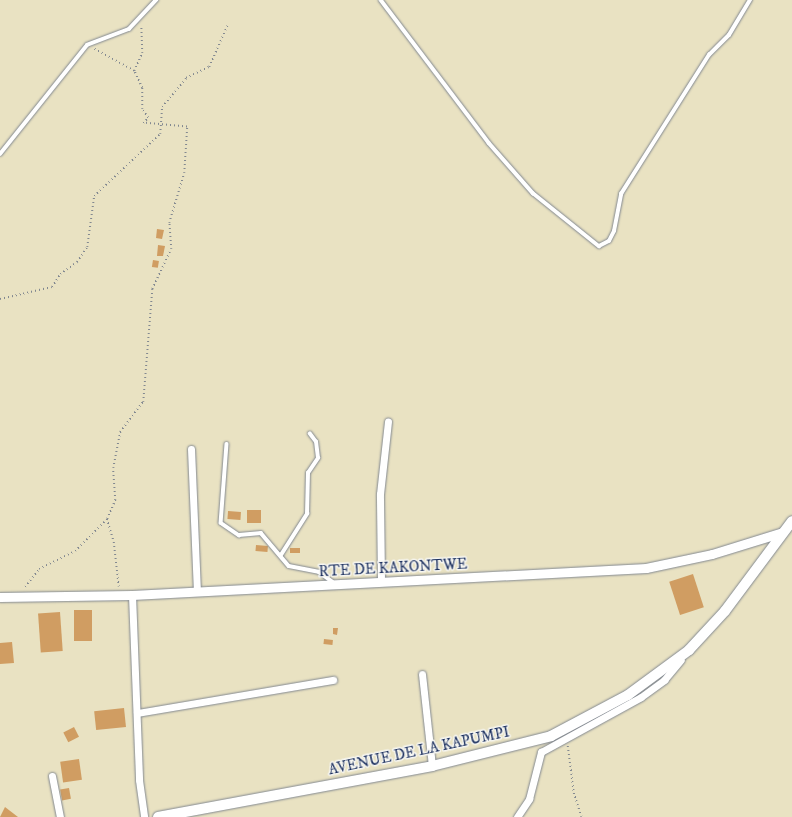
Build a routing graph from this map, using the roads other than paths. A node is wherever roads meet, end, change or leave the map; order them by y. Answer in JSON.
{"nodes":[{"id":1,"x":156,"y":0,"type":"edge"},
{"id":2,"x":381,"y":0,"type":"edge"},
{"id":3,"x":750,"y":0,"type":"edge"},
{"id":4,"x":0,"y":154,"type":"edge"},
{"id":5,"x":388,"y":421,"type":"dead end"},
{"id":6,"x":310,"y":434,"type":"dead end"},
{"id":7,"x":227,"y":444,"type":"dead end"},
{"id":8,"x":191,"y":449,"type":"dead end"},
{"id":9,"x":792,"y":521,"type":"edge"},
{"id":10,"x":783,"y":532,"type":"junction"},
{"id":11,"x":281,"y":555,"type":"junction"},
{"id":12,"x":381,"y":581,"type":"junction"},
{"id":13,"x":337,"y":585,"type":"junction"},
{"id":14,"x":197,"y":592,"type":"junction"},
{"id":15,"x":132,"y":595,"type":"junction"},
{"id":16,"x":0,"y":597,"type":"edge"},
{"id":17,"x":689,"y":650,"type":"junction"},
{"id":18,"x":422,"y":674,"type":"dead end"},
{"id":19,"x":333,"y":680,"type":"dead end"},
{"id":20,"x":137,"y":713,"type":"junction"},
{"id":21,"x":432,"y":766,"type":"junction"},
{"id":22,"x":52,"y":776,"type":"dead end"},
{"id":23,"x":60,"y":817,"type":"edge"},
{"id":24,"x":144,"y":817,"type":"edge"},
{"id":25,"x":158,"y":817,"type":"edge"},
{"id":26,"x":517,"y":817,"type":"edge"}],
"edges":[{"from":1,"to":4,"type":"lane"},
{"from":2,"to":3,"type":"lane"},
{"from":5,"to":12,"type":"street"},
{"from":6,"to":11,"type":"lane"},
{"from":7,"to":11,"type":"lane"},
{"from":8,"to":14,"type":"street"},
{"from":9,"to":10,"type":"main road","name":"AVENUE DE LA KAPUMPI"},
{"from":10,"to":12,"type":"street","name":"RTE DE KAKONTWE"},
{"from":10,"to":17,"type":"main road","name":"AVENUE DE LA KAPUMPI"},
{"from":11,"to":13,"type":"lane"},
{"from":12,"to":13,"type":"street","name":"RTE DE KAKONTWE"},
{"from":13,"to":14,"type":"street","name":"RTE DE KAKONTWE"},
{"from":14,"to":15,"type":"street","name":"RTE DE KAKONTWE"},
{"from":15,"to":16,"type":"street","name":"RTE DE KAKONTWE"},
{"from":15,"to":20,"type":"street"},
{"from":17,"to":21,"type":"main road","name":"AVENUE DE LA KAPUMPI"},
{"from":17,"to":26,"type":"street"},
{"from":18,"to":21,"type":"street"},
{"from":19,"to":20,"type":"street"},
{"from":20,"to":24,"type":"street"},
{"from":21,"to":25,"type":"main road","name":"AVENUE DE LA KAPUMPI"},
{"from":22,"to":23,"type":"street"}]}
